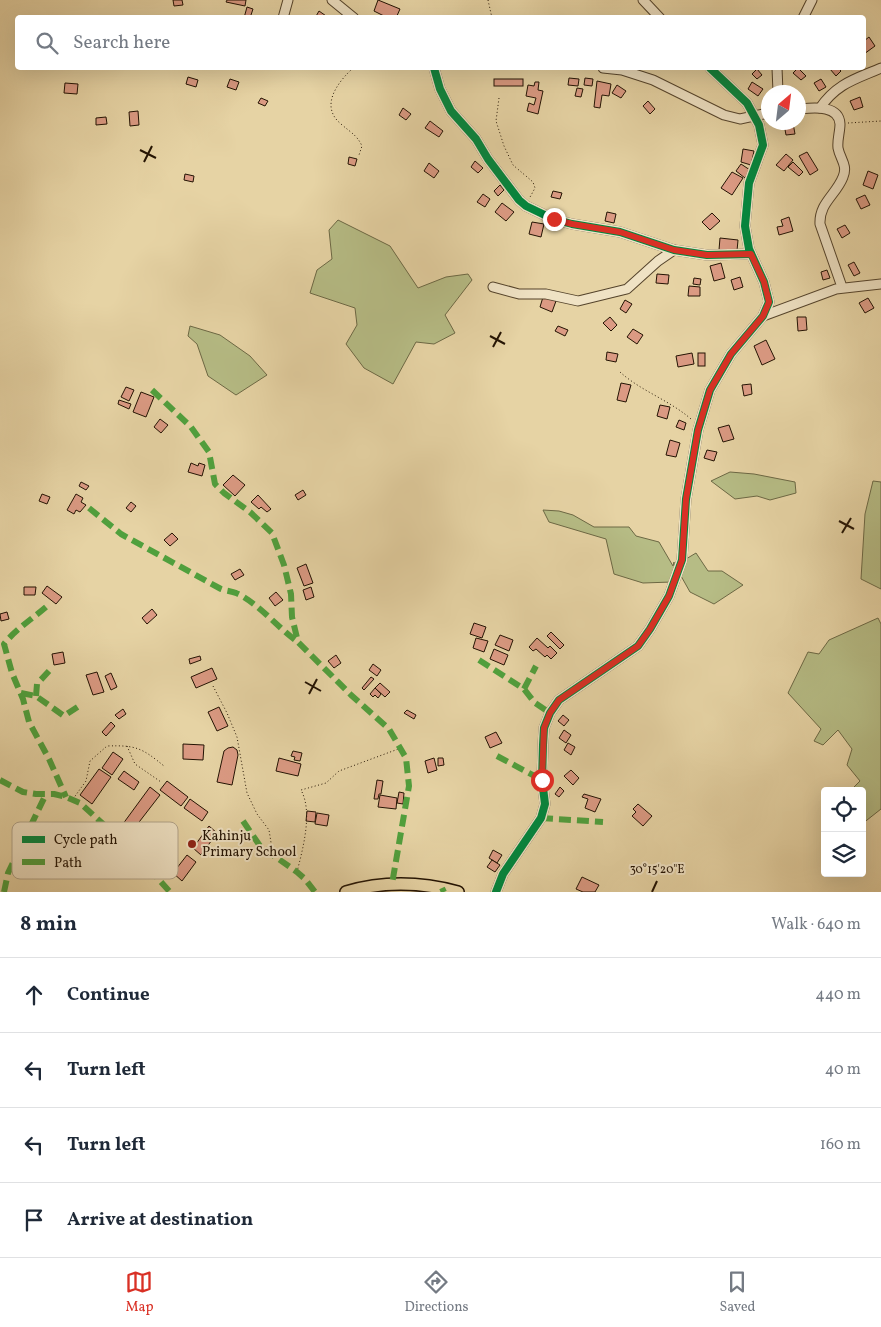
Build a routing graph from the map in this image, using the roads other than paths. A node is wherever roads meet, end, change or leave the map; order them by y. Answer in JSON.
{"nodes":[{"id":1,"x":288,"y":0,"type":"edge"},
{"id":2,"x":332,"y":0,"type":"edge"},
{"id":3,"x":643,"y":0,"type":"edge"},
{"id":4,"x":812,"y":0,"type":"edge"},
{"id":5,"x":284,"y":15,"type":"edge"},
{"id":6,"x":350,"y":15,"type":"edge"},
{"id":7,"x":657,"y":15,"type":"edge"},
{"id":8,"x":804,"y":15,"type":"edge"},
{"id":9,"x":881,"y":68,"type":"edge"},
{"id":10,"x":435,"y":70,"type":"edge"},
{"id":11,"x":622,"y":70,"type":"edge"},
{"id":12,"x":712,"y":70,"type":"edge"},
{"id":13,"x":777,"y":70,"type":"edge"},
{"id":14,"x":778,"y":85,"type":"edge"},
{"id":15,"x":820,"y":108,"type":"junction"},
{"id":16,"x":806,"y":109,"type":"edge"},
{"id":17,"x":761,"y":114,"type":"edge"},
{"id":18,"x":755,"y":115,"type":"junction"},
{"id":19,"x":674,"y":250,"type":"junction"},
{"id":20,"x":751,"y":254,"type":"junction"},
{"id":21,"x":881,"y":284,"type":"edge"},
{"id":22,"x":493,"y":287,"type":"dead end"},
{"id":23,"x":842,"y":287,"type":"junction"},
{"id":24,"x":763,"y":316,"type":"junction"},
{"id":25,"x":346,"y":892,"type":"edge"},
{"id":26,"x":458,"y":892,"type":"edge"},
{"id":27,"x":496,"y":892,"type":"edge"}],
"edges":[{"from":1,"to":5,"type":"street"},
{"from":2,"to":6,"type":"street"},
{"from":3,"to":7,"type":"street"},
{"from":4,"to":8,"type":"street"},
{"from":9,"to":15,"type":"street"},
{"from":10,"to":19,"type":"street"},
{"from":11,"to":18,"type":"street"},
{"from":12,"to":18,"type":"street"},
{"from":13,"to":14,"type":"street"},
{"from":15,"to":16,"type":"street"},
{"from":15,"to":23,"type":"street"},
{"from":17,"to":18,"type":"street"},
{"from":18,"to":20,"type":"street"},
{"from":19,"to":20,"type":"street"},
{"from":19,"to":22,"type":"street"},
{"from":20,"to":24,"type":"street"},
{"from":21,"to":23,"type":"street"},
{"from":23,"to":24,"type":"street"},
{"from":24,"to":27,"type":"street"},
{"from":25,"to":26,"type":"main road"}]}
